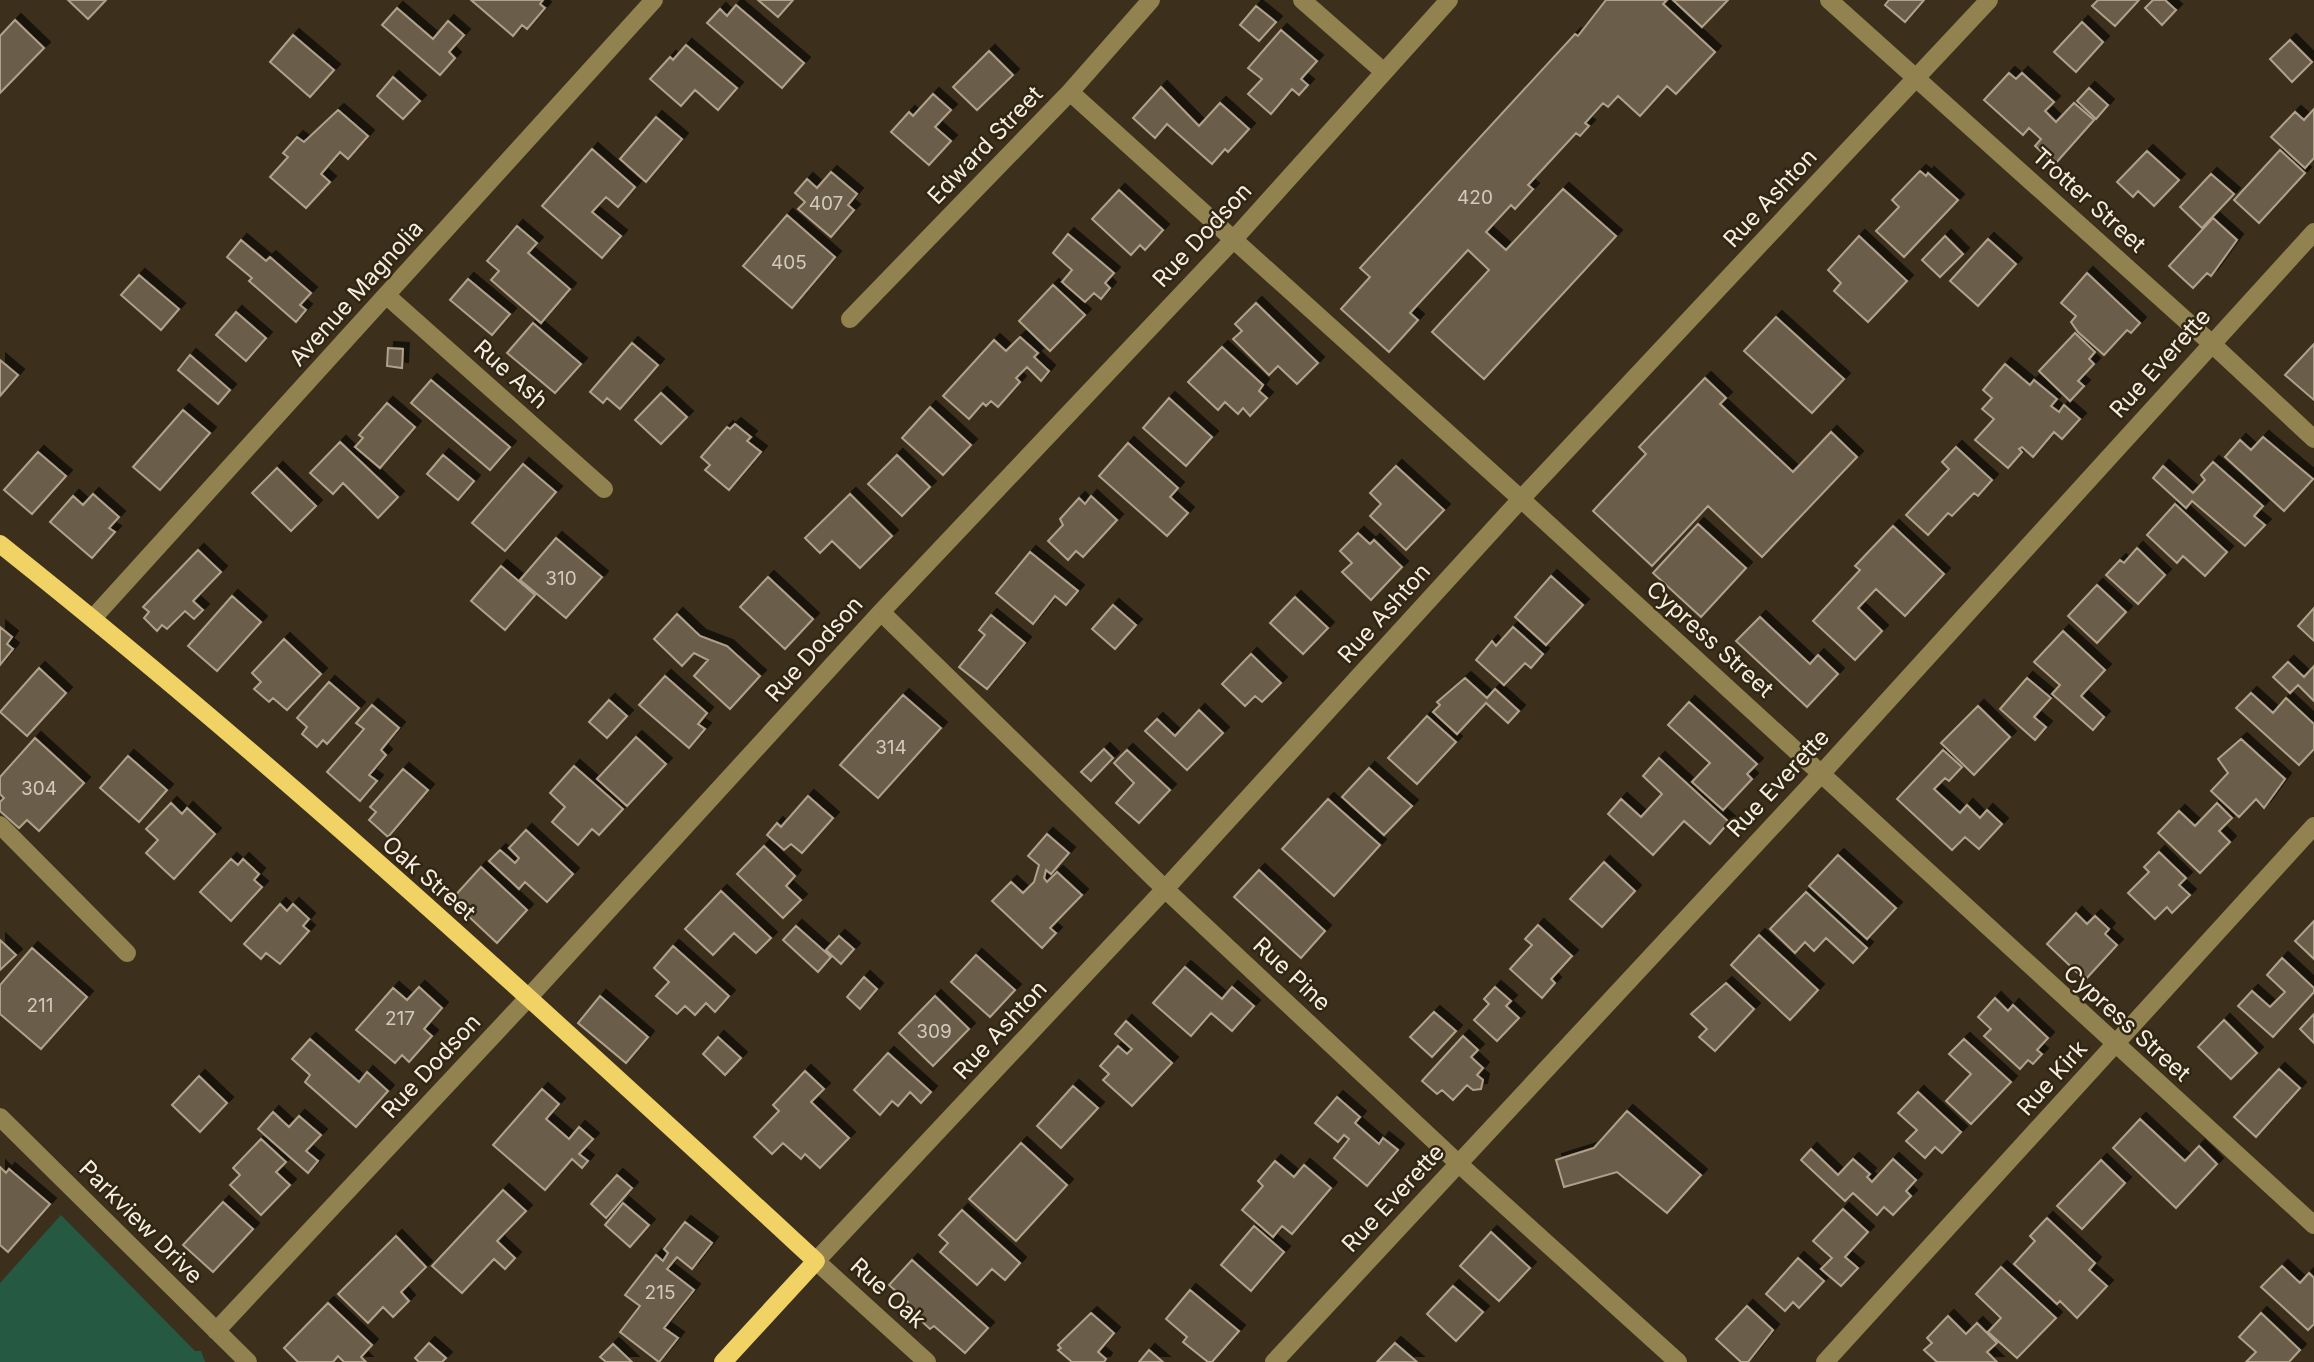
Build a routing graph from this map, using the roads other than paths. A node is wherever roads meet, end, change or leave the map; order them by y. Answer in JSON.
{"nodes":[{"id":1,"x":654,"y":0,"type":"edge"},
{"id":2,"x":1151,"y":0,"type":"edge"},
{"id":3,"x":1301,"y":0,"type":"edge"},
{"id":4,"x":1449,"y":0,"type":"edge"},
{"id":5,"x":1829,"y":0,"type":"edge"},
{"id":6,"x":1989,"y":0,"type":"edge"},
{"id":7,"x":1384,"y":72,"type":"junction"},
{"id":8,"x":1916,"y":79,"type":"junction"},
{"id":9,"x":1070,"y":92,"type":"junction"},
{"id":10,"x":2314,"y":232,"type":"edge"},
{"id":11,"x":1234,"y":239,"type":"junction"},
{"id":12,"x":386,"y":295,"type":"junction"},
{"id":13,"x":850,"y":319,"type":"dead end"},
{"id":14,"x":2211,"y":343,"type":"junction"},
{"id":15,"x":2314,"y":439,"type":"edge"},
{"id":16,"x":604,"y":489,"type":"dead end"},
{"id":17,"x":1521,"y":499,"type":"junction"},
{"id":18,"x":0,"y":544,"type":"edge"},
{"id":19,"x":881,"y":612,"type":"junction"},
{"id":20,"x":93,"y":618,"type":"junction"},
{"id":21,"x":1821,"y":774,"type":"junction"},
{"id":22,"x":0,"y":825,"type":"edge"},
{"id":23,"x":2314,"y":825,"type":"edge"},
{"id":24,"x":1165,"y":889,"type":"junction"},
{"id":25,"x":127,"y":953,"type":"dead end"},
{"id":26,"x":529,"y":997,"type":"junction"},
{"id":27,"x":2114,"y":1046,"type":"junction"},
{"id":28,"x":0,"y":1116,"type":"edge"},
{"id":29,"x":1459,"y":1164,"type":"junction"},
{"id":30,"x":2314,"y":1225,"type":"edge"},
{"id":31,"x":816,"y":1261,"type":"junction"},
{"id":32,"x":216,"y":1331,"type":"junction"},
{"id":33,"x":248,"y":1362,"type":"edge"},
{"id":34,"x":723,"y":1362,"type":"edge"},
{"id":35,"x":927,"y":1362,"type":"edge"},
{"id":36,"x":1273,"y":1362,"type":"edge"},
{"id":37,"x":1678,"y":1362,"type":"edge"},
{"id":38,"x":1825,"y":1362,"type":"edge"}],
"edges":[{"from":1,"to":12,"type":"street","name":"Avenue Magnolia"},
{"from":2,"to":9,"type":"street","name":"Edward Street"},
{"from":3,"to":7,"type":"street"},
{"from":4,"to":7,"type":"street","name":"Rue Dodson"},
{"from":5,"to":8,"type":"street","name":"Trotter Street"},
{"from":6,"to":8,"type":"street","name":"Rue Ashton"},
{"from":7,"to":11,"type":"street","name":"Rue Dodson"},
{"from":8,"to":14,"type":"street","name":"Trotter Street"},
{"from":8,"to":17,"type":"street","name":"Rue Ashton"},
{"from":9,"to":11,"type":"street","name":"Cypress Street"},
{"from":9,"to":13,"type":"street","name":"Edward Street"},
{"from":10,"to":14,"type":"street","name":"Rue Everette"},
{"from":11,"to":17,"type":"street","name":"Cypress Street"},
{"from":11,"to":19,"type":"street","name":"Rue Dodson"},
{"from":12,"to":16,"type":"street","name":"Rue Ash"},
{"from":12,"to":20,"type":"street","name":"Avenue Magnolia"},
{"from":14,"to":15,"type":"street","name":"Trotter Street"},
{"from":14,"to":21,"type":"street","name":"Rue Everette"},
{"from":17,"to":21,"type":"street","name":"Cypress Street"},
{"from":17,"to":24,"type":"street","name":"Rue Ashton"},
{"from":18,"to":20,"type":"main road","name":"Oak Street"},
{"from":19,"to":24,"type":"street","name":"Rue Pine"},
{"from":19,"to":26,"type":"street","name":"Rue Dodson"},
{"from":20,"to":26,"type":"main road","name":"Oak Street"},
{"from":21,"to":27,"type":"street","name":"Cypress Street"},
{"from":21,"to":29,"type":"street","name":"Rue Everette"},
{"from":22,"to":25,"type":"street"},
{"from":23,"to":27,"type":"street","name":"Rue Kirk"},
{"from":24,"to":29,"type":"street","name":"Rue Pine"},
{"from":24,"to":31,"type":"street","name":"Rue Ashton"},
{"from":26,"to":31,"type":"main road","name":"Oak Street"},
{"from":26,"to":32,"type":"street","name":"Rue Dodson"},
{"from":27,"to":30,"type":"street","name":"Cypress Street"},
{"from":27,"to":38,"type":"street","name":"Rue Kirk"},
{"from":28,"to":32,"type":"street","name":"Parkview Drive"},
{"from":29,"to":36,"type":"street","name":"Rue Everette"},
{"from":29,"to":37,"type":"street","name":"Rue Pine"},
{"from":31,"to":34,"type":"main road"},
{"from":31,"to":35,"type":"street","name":"Rue Oak"},
{"from":32,"to":33,"type":"street","name":"Parkview Drive"}]}
